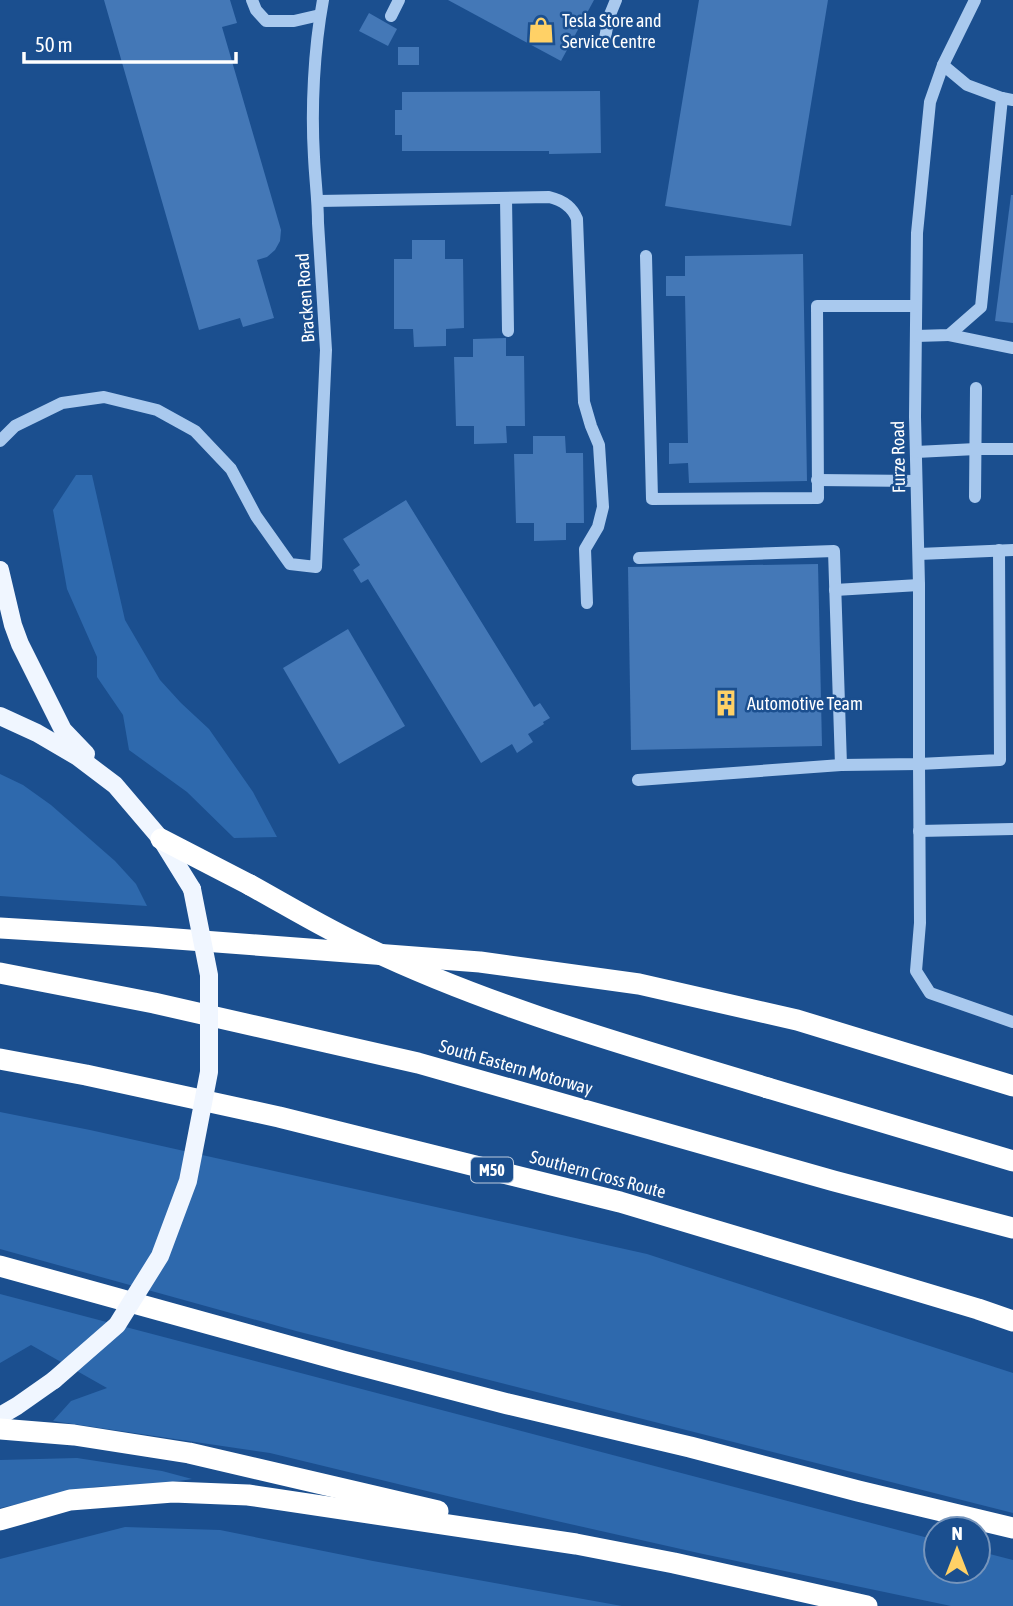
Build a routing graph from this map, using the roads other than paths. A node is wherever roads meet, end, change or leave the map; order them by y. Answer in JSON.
{"nodes":[{"id":1,"x":252,"y":0,"type":"edge"},
{"id":2,"x":323,"y":0,"type":"edge"},
{"id":3,"x":399,"y":0,"type":"edge"},
{"id":4,"x":616,"y":0,"type":"edge"},
{"id":5,"x":975,"y":0,"type":"edge"},
{"id":6,"x":320,"y":15,"type":"junction"},
{"id":7,"x":391,"y":16,"type":"dead end"},
{"id":8,"x":605,"y":38,"type":"dead end"},
{"id":9,"x":943,"y":65,"type":"junction"},
{"id":10,"x":1007,"y":99,"type":"edge"},
{"id":11,"x":506,"y":198,"type":"junction"},
{"id":12,"x":318,"y":201,"type":"junction"},
{"id":13,"x":646,"y":257,"type":"dead end"},
{"id":14,"x":916,"y":306,"type":"junction"},
{"id":15,"x":508,"y":331,"type":"dead end"},
{"id":16,"x":948,"y":335,"type":"junction"},
{"id":17,"x":916,"y":336,"type":"junction"},
{"id":18,"x":1013,"y":348,"type":"edge"},
{"id":19,"x":976,"y":388,"type":"dead end"},
{"id":20,"x":0,"y":441,"type":"edge"},
{"id":21,"x":976,"y":449,"type":"junction"},
{"id":22,"x":1013,"y":449,"type":"edge"},
{"id":23,"x":916,"y":452,"type":"junction"},
{"id":24,"x":817,"y":480,"type":"junction"},
{"id":25,"x":916,"y":481,"type":"junction"},
{"id":26,"x":975,"y":497,"type":"dead end"},
{"id":27,"x":999,"y":550,"type":"junction"},
{"id":28,"x":1013,"y":550,"type":"edge"},
{"id":29,"x":919,"y":554,"type":"junction"},
{"id":30,"x":639,"y":558,"type":"dead end"},
{"id":31,"x":0,"y":570,"type":"edge"},
{"id":32,"x":919,"y":585,"type":"junction"},
{"id":33,"x":835,"y":590,"type":"junction"},
{"id":34,"x":587,"y":603,"type":"dead end"},
{"id":35,"x":0,"y":716,"type":"edge"},
{"id":36,"x":919,"y":764,"type":"junction"},
{"id":37,"x":841,"y":765,"type":"junction"},
{"id":38,"x":638,"y":780,"type":"dead end"},
{"id":39,"x":115,"y":785,"type":"junction"},
{"id":40,"x":1013,"y":829,"type":"edge"},
{"id":41,"x":919,"y":831,"type":"junction"},
{"id":42,"x":161,"y":839,"type":"junction"},
{"id":43,"x":0,"y":928,"type":"edge"},
{"id":44,"x":0,"y":973,"type":"edge"},
{"id":45,"x":1013,"y":1022,"type":"edge"},
{"id":46,"x":0,"y":1059,"type":"edge"},
{"id":47,"x":1013,"y":1086,"type":"edge"},
{"id":48,"x":1013,"y":1161,"type":"edge"},
{"id":49,"x":1013,"y":1228,"type":"edge"},
{"id":50,"x":0,"y":1266,"type":"edge"},
{"id":51,"x":1013,"y":1321,"type":"edge"},
{"id":52,"x":0,"y":1416,"type":"edge"},
{"id":53,"x":0,"y":1429,"type":"edge"},
{"id":54,"x":0,"y":1520,"type":"edge"},
{"id":55,"x":1013,"y":1528,"type":"edge"},
{"id":56,"x":576,"y":1544,"type":"junction"},
{"id":57,"x":867,"y":1606,"type":"edge"}],
"edges":[{"from":1,"to":6,"type":"street"},
{"from":2,"to":6,"type":"street","name":"Bracken Road"},
{"from":3,"to":7,"type":"street"},
{"from":4,"to":8,"type":"street"},
{"from":5,"to":9,"type":"street","name":"Furze Road"},
{"from":6,"to":12,"type":"street","name":"Bracken Road"},
{"from":9,"to":10,"type":"street"},
{"from":9,"to":14,"type":"street","name":"Furze Road"},
{"from":10,"to":16,"type":"street"},
{"from":11,"to":12,"type":"street"},
{"from":11,"to":15,"type":"street"},
{"from":11,"to":34,"type":"street"},
{"from":12,"to":20,"type":"street","name":"Bracken Road"},
{"from":13,"to":24,"type":"street"},
{"from":14,"to":17,"type":"street","name":"Furze Road"},
{"from":14,"to":24,"type":"street"},
{"from":16,"to":17,"type":"street"},
{"from":16,"to":18,"type":"street"},
{"from":17,"to":23,"type":"street","name":"Furze Road"},
{"from":19,"to":21,"type":"street"},
{"from":21,"to":22,"type":"street"},
{"from":21,"to":23,"type":"street"},
{"from":21,"to":26,"type":"street"},
{"from":23,"to":25,"type":"street","name":"Furze Road"},
{"from":24,"to":25,"type":"street"},
{"from":25,"to":29,"type":"street","name":"Furze Road"},
{"from":27,"to":28,"type":"street"},
{"from":27,"to":29,"type":"street"},
{"from":27,"to":36,"type":"street"},
{"from":29,"to":32,"type":"street","name":"Furze Road"},
{"from":30,"to":33,"type":"street"},
{"from":31,"to":39,"type":"main road"},
{"from":32,"to":33,"type":"street"},
{"from":32,"to":36,"type":"street","name":"Furze Road"},
{"from":33,"to":37,"type":"street"},
{"from":35,"to":39,"type":"main road"},
{"from":36,"to":37,"type":"street"},
{"from":36,"to":41,"type":"street","name":"Furze Road"},
{"from":37,"to":38,"type":"street"},
{"from":39,"to":42,"type":"main road"},
{"from":40,"to":41,"type":"street"},
{"from":41,"to":45,"type":"street","name":"Furze Road"},
{"from":42,"to":48,"type":"highway","bridge":true},
{"from":42,"to":52,"type":"main road","bridge":true},
{"from":43,"to":47,"type":"highway"},
{"from":44,"to":49,"type":"highway","name":"South Eastern Motorway"},
{"from":46,"to":51,"type":"highway","name":"Southern Cross Route","number":"M50"},
{"from":50,"to":55,"type":"highway"},
{"from":53,"to":56,"type":"highway"},
{"from":54,"to":56,"type":"highway"},
{"from":56,"to":57,"type":"highway"}]}
